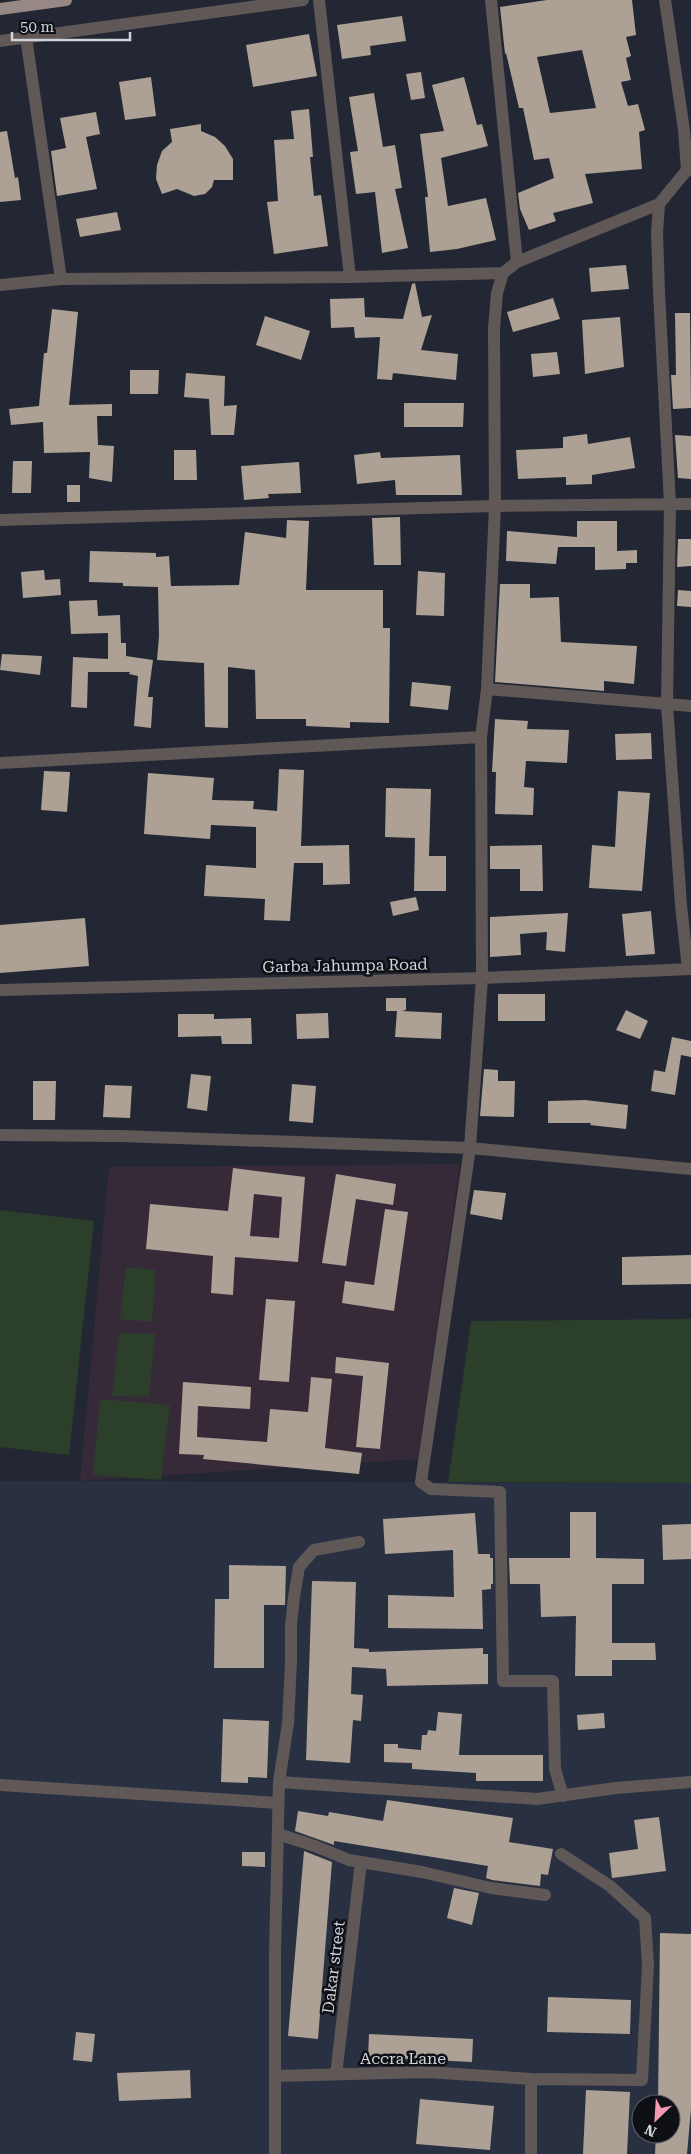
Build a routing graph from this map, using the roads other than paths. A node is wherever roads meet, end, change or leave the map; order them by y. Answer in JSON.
{"nodes":[{"id":1,"x":66,"y":0,"type":"edge"},
{"id":2,"x":303,"y":0,"type":"edge"},
{"id":3,"x":319,"y":0,"type":"edge"},
{"id":4,"x":491,"y":0,"type":"edge"},
{"id":5,"x":664,"y":0,"type":"edge"},
{"id":6,"x":0,"y":9,"type":"edge"},
{"id":7,"x":26,"y":37,"type":"junction"},
{"id":8,"x":0,"y":41,"type":"edge"},
{"id":9,"x":689,"y":170,"type":"edge"},
{"id":10,"x":659,"y":204,"type":"junction"},
{"id":11,"x":517,"y":262,"type":"junction"},
{"id":12,"x":503,"y":273,"type":"junction"},
{"id":13,"x":350,"y":277,"type":"junction"},
{"id":14,"x":60,"y":279,"type":"junction"},
{"id":15,"x":0,"y":286,"type":"edge"},
{"id":16,"x":670,"y":504,"type":"junction"},
{"id":17,"x":691,"y":504,"type":"edge"},
{"id":18,"x":495,"y":506,"type":"junction"},
{"id":19,"x":0,"y":520,"type":"edge"},
{"id":20,"x":487,"y":689,"type":"junction"},
{"id":21,"x":667,"y":705,"type":"junction"},
{"id":22,"x":691,"y":706,"type":"edge"},
{"id":23,"x":481,"y":737,"type":"junction"},
{"id":24,"x":0,"y":763,"type":"edge"},
{"id":25,"x":689,"y":969,"type":"edge"},
{"id":26,"x":482,"y":978,"type":"junction"},
{"id":27,"x":0,"y":990,"type":"edge"},
{"id":28,"x":0,"y":1135,"type":"edge"},
{"id":29,"x":470,"y":1148,"type":"junction"},
{"id":30,"x":691,"y":1169,"type":"edge"},
{"id":31,"x":359,"y":1542,"type":"dead end"},
{"id":32,"x":279,"y":1782,"type":"junction"},
{"id":33,"x":691,"y":1782,"type":"edge"},
{"id":34,"x":0,"y":1785,"type":"edge"},
{"id":35,"x":563,"y":1796,"type":"junction"},
{"id":36,"x":278,"y":1803,"type":"junction"},
{"id":37,"x":278,"y":1834,"type":"junction"},
{"id":38,"x":561,"y":1854,"type":"dead end"},
{"id":39,"x":362,"y":1862,"type":"junction"},
{"id":40,"x":545,"y":1895,"type":"dead end"},
{"id":41,"x":336,"y":2075,"type":"junction"},
{"id":42,"x":275,"y":2076,"type":"junction"},
{"id":43,"x":531,"y":2078,"type":"junction"},
{"id":44,"x":275,"y":2154,"type":"edge"},
{"id":45,"x":531,"y":2154,"type":"edge"}],
"edges":[{"from":1,"to":6,"type":"main road"},
{"from":2,"to":7,"type":"street"},
{"from":3,"to":13,"type":"street"},
{"from":4,"to":11,"type":"street"},
{"from":5,"to":9,"type":"street"},
{"from":7,"to":8,"type":"street"},
{"from":7,"to":14,"type":"street"},
{"from":9,"to":10,"type":"street"},
{"from":10,"to":11,"type":"street"},
{"from":10,"to":16,"type":"street"},
{"from":11,"to":12,"type":"street"},
{"from":12,"to":13,"type":"street"},
{"from":12,"to":18,"type":"street"},
{"from":13,"to":14,"type":"street"},
{"from":14,"to":15,"type":"street"},
{"from":16,"to":17,"type":"street"},
{"from":16,"to":18,"type":"street"},
{"from":16,"to":21,"type":"street"},
{"from":18,"to":19,"type":"street"},
{"from":18,"to":20,"type":"street"},
{"from":20,"to":21,"type":"street"},
{"from":20,"to":23,"type":"street"},
{"from":21,"to":22,"type":"street"},
{"from":21,"to":25,"type":"street"},
{"from":23,"to":24,"type":"street"},
{"from":23,"to":26,"type":"street"},
{"from":25,"to":26,"type":"street","name":"Garba Jahumpa Road"},
{"from":26,"to":27,"type":"street","name":"Garba Jahumpa Road"},
{"from":26,"to":29,"type":"street"},
{"from":28,"to":29,"type":"street"},
{"from":29,"to":30,"type":"street"},
{"from":29,"to":35,"type":"street"},
{"from":31,"to":32,"type":"street"},
{"from":32,"to":35,"type":"street"},
{"from":32,"to":36,"type":"street"},
{"from":33,"to":35,"type":"street"},
{"from":34,"to":36,"type":"street"},
{"from":36,"to":37,"type":"street"},
{"from":37,"to":39,"type":"street"},
{"from":37,"to":42,"type":"street"},
{"from":38,"to":43,"type":"street","name":"Accra Lane"},
{"from":39,"to":40,"type":"street"},
{"from":39,"to":41,"type":"street","name":"Dakar street"},
{"from":41,"to":42,"type":"street","name":"Accra Lane"},
{"from":41,"to":43,"type":"street","name":"Accra Lane"},
{"from":42,"to":44,"type":"street"},
{"from":43,"to":45,"type":"street"}]}
